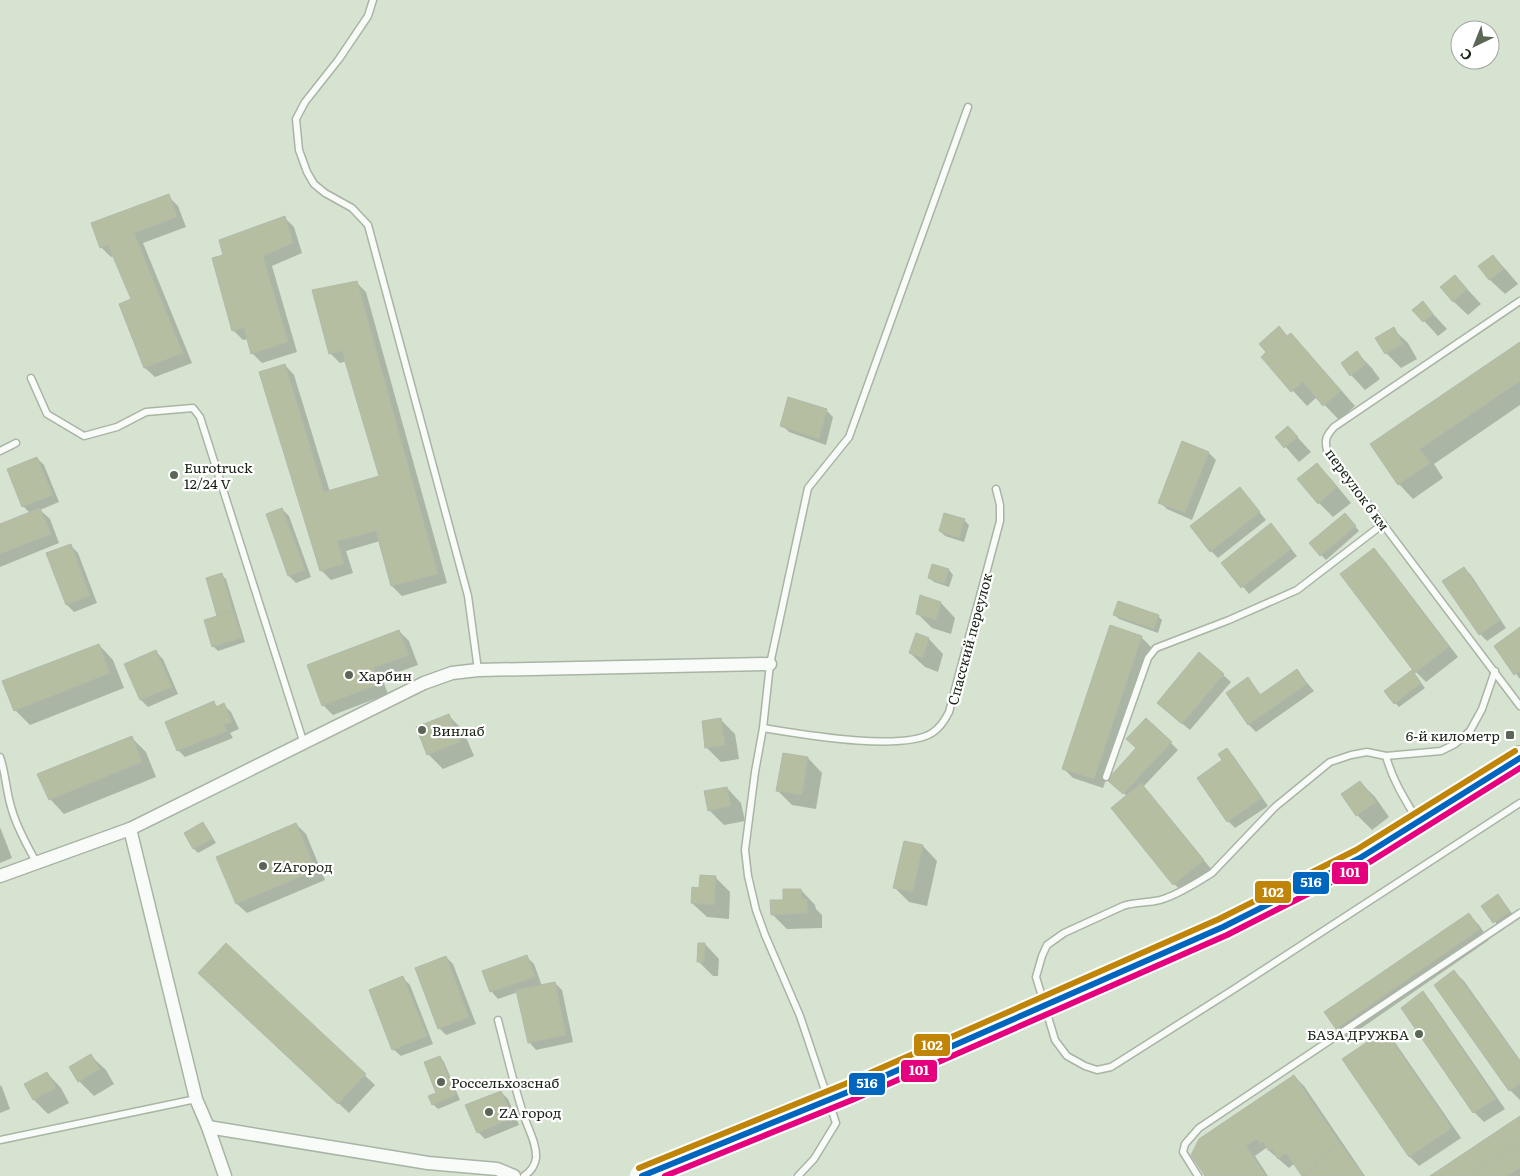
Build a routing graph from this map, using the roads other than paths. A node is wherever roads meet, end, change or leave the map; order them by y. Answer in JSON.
{"nodes":[{"id":1,"x":373,"y":0,"type":"edge"},
{"id":2,"x":968,"y":107,"type":"dead end"},
{"id":3,"x":1520,"y":300,"type":"edge"},
{"id":4,"x":31,"y":378,"type":"dead end"},
{"id":5,"x":16,"y":443,"type":"dead end"},
{"id":6,"x":0,"y":451,"type":"edge"},
{"id":7,"x":996,"y":490,"type":"dead end"},
{"id":8,"x":1383,"y":524,"type":"junction"},
{"id":9,"x":770,"y":664,"type":"junction"},
{"id":10,"x":478,"y":670,"type":"junction"},
{"id":11,"x":1495,"y":672,"type":"junction"},
{"id":12,"x":1520,"y":706,"type":"edge"},
{"id":13,"x":763,"y":728,"type":"junction"},
{"id":14,"x":304,"y":744,"type":"junction"},
{"id":15,"x":1386,"y":756,"type":"junction"},
{"id":16,"x":0,"y":757,"type":"edge"},
{"id":17,"x":1520,"y":758,"type":"edge"},
{"id":18,"x":1106,"y":777,"type":"dead end"},
{"id":19,"x":1520,"y":803,"type":"edge"},
{"id":20,"x":1420,"y":823,"type":"dead end"},
{"id":21,"x":130,"y":829,"type":"junction"},
{"id":22,"x":36,"y":862,"type":"junction"},
{"id":23,"x":0,"y":876,"type":"edge"},
{"id":24,"x":1520,"y":913,"type":"edge"},
{"id":25,"x":498,"y":1020,"type":"dead end"},
{"id":26,"x":196,"y":1099,"type":"junction"},
{"id":27,"x":208,"y":1127,"type":"junction"},
{"id":28,"x":0,"y":1140,"type":"edge"},
{"id":29,"x":225,"y":1176,"type":"edge"},
{"id":30,"x":514,"y":1176,"type":"edge"},
{"id":31,"x":524,"y":1176,"type":"edge"},
{"id":32,"x":642,"y":1176,"type":"edge"},
{"id":33,"x":798,"y":1176,"type":"edge"},
{"id":34,"x":1198,"y":1176,"type":"edge"}],
"edges":[{"from":1,"to":10,"type":"lane"},
{"from":2,"to":9,"type":"lane"},
{"from":3,"to":8,"type":"lane","name":"переулок 6 км"},
{"from":4,"to":14,"type":"lane"},
{"from":5,"to":6,"type":"lane"},
{"from":7,"to":13,"type":"lane","name":"Спасский переулок"},
{"from":8,"to":11,"type":"lane","name":"переулок 6 км"},
{"from":8,"to":18,"type":"lane"},
{"from":9,"to":10,"type":"street"},
{"from":9,"to":13,"type":"lane"},
{"from":10,"to":14,"type":"street"},
{"from":11,"to":12,"type":"lane","name":"переулок 6 км"},
{"from":11,"to":15,"type":"lane"},
{"from":13,"to":33,"type":"lane"},
{"from":14,"to":21,"type":"street"},
{"from":15,"to":19,"type":"lane"},
{"from":15,"to":20,"type":"lane"},
{"from":16,"to":22,"type":"lane"},
{"from":17,"to":32,"type":"highway","bridge":true},
{"from":21,"to":22,"type":"street"},
{"from":21,"to":26,"type":"street"},
{"from":22,"to":23,"type":"street"},
{"from":24,"to":34,"type":"lane"},
{"from":25,"to":31,"type":"lane"},
{"from":26,"to":27,"type":"street"},
{"from":26,"to":28,"type":"lane"},
{"from":27,"to":29,"type":"street"},
{"from":27,"to":30,"type":"street"}]}
